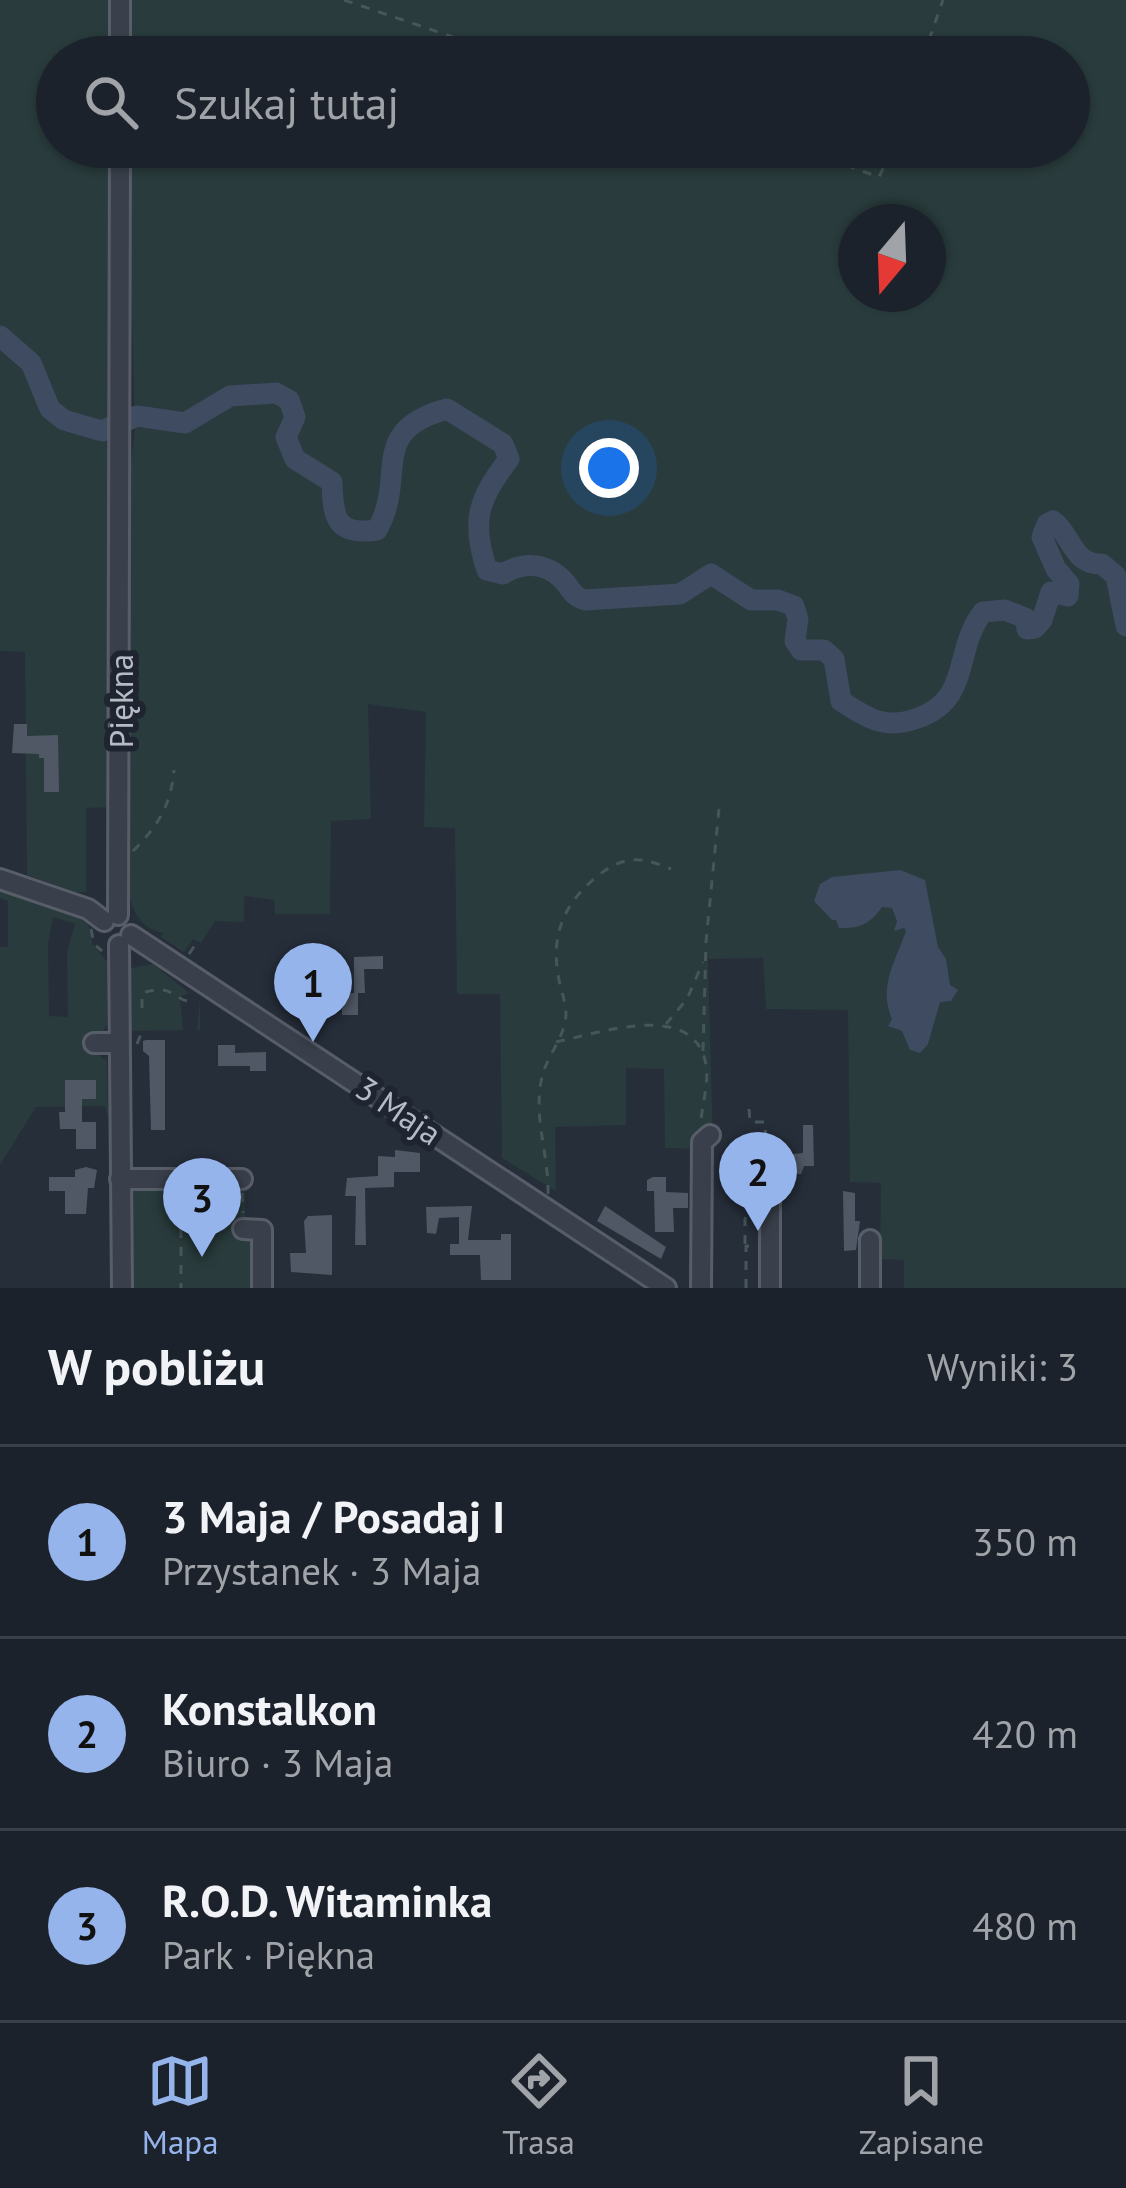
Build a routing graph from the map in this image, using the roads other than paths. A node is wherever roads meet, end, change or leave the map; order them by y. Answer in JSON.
{"nodes":[{"id":1,"x":120,"y":0,"type":"edge"},
{"id":2,"x":120,"y":36,"type":"edge"},
{"id":3,"x":120,"y":168,"type":"edge"},
{"id":4,"x":0,"y":879,"type":"edge"},
{"id":5,"x":104,"y":919,"type":"junction"},
{"id":6,"x":120,"y":946,"type":"junction"},
{"id":7,"x":94,"y":1043,"type":"dead end"},
{"id":8,"x":133,"y":1044,"type":"junction"},
{"id":9,"x":706,"y":1139,"type":"road end"},
{"id":10,"x":770,"y":1156,"type":"dead end"},
{"id":11,"x":120,"y":1179,"type":"junction"},
{"id":12,"x":242,"y":1179,"type":"road end"},
{"id":13,"x":243,"y":1229,"type":"road end"},
{"id":14,"x":870,"y":1240,"type":"dead end"},
{"id":15,"x":122,"y":1288,"type":"edge"},
{"id":16,"x":262,"y":1288,"type":"edge"},
{"id":17,"x":666,"y":1288,"type":"edge"},
{"id":18,"x":701,"y":1288,"type":"edge"},
{"id":19,"x":770,"y":1288,"type":"edge"},
{"id":20,"x":870,"y":1288,"type":"edge"}],
"edges":[{"from":1,"to":2,"type":"street"},
{"from":3,"to":5,"type":"street","name":"Piękna"},
{"from":4,"to":5,"type":"street"},
{"from":5,"to":6,"type":"street"},
{"from":6,"to":8,"type":"street"},
{"from":6,"to":17,"type":"street","name":"3 Maja"},
{"from":7,"to":8,"type":"street"},
{"from":8,"to":11,"type":"street"},
{"from":9,"to":18,"type":"street"},
{"from":10,"to":19,"type":"street"},
{"from":11,"to":12,"type":"street"},
{"from":11,"to":15,"type":"street"},
{"from":13,"to":16,"type":"street"},
{"from":14,"to":20,"type":"street"}]}
